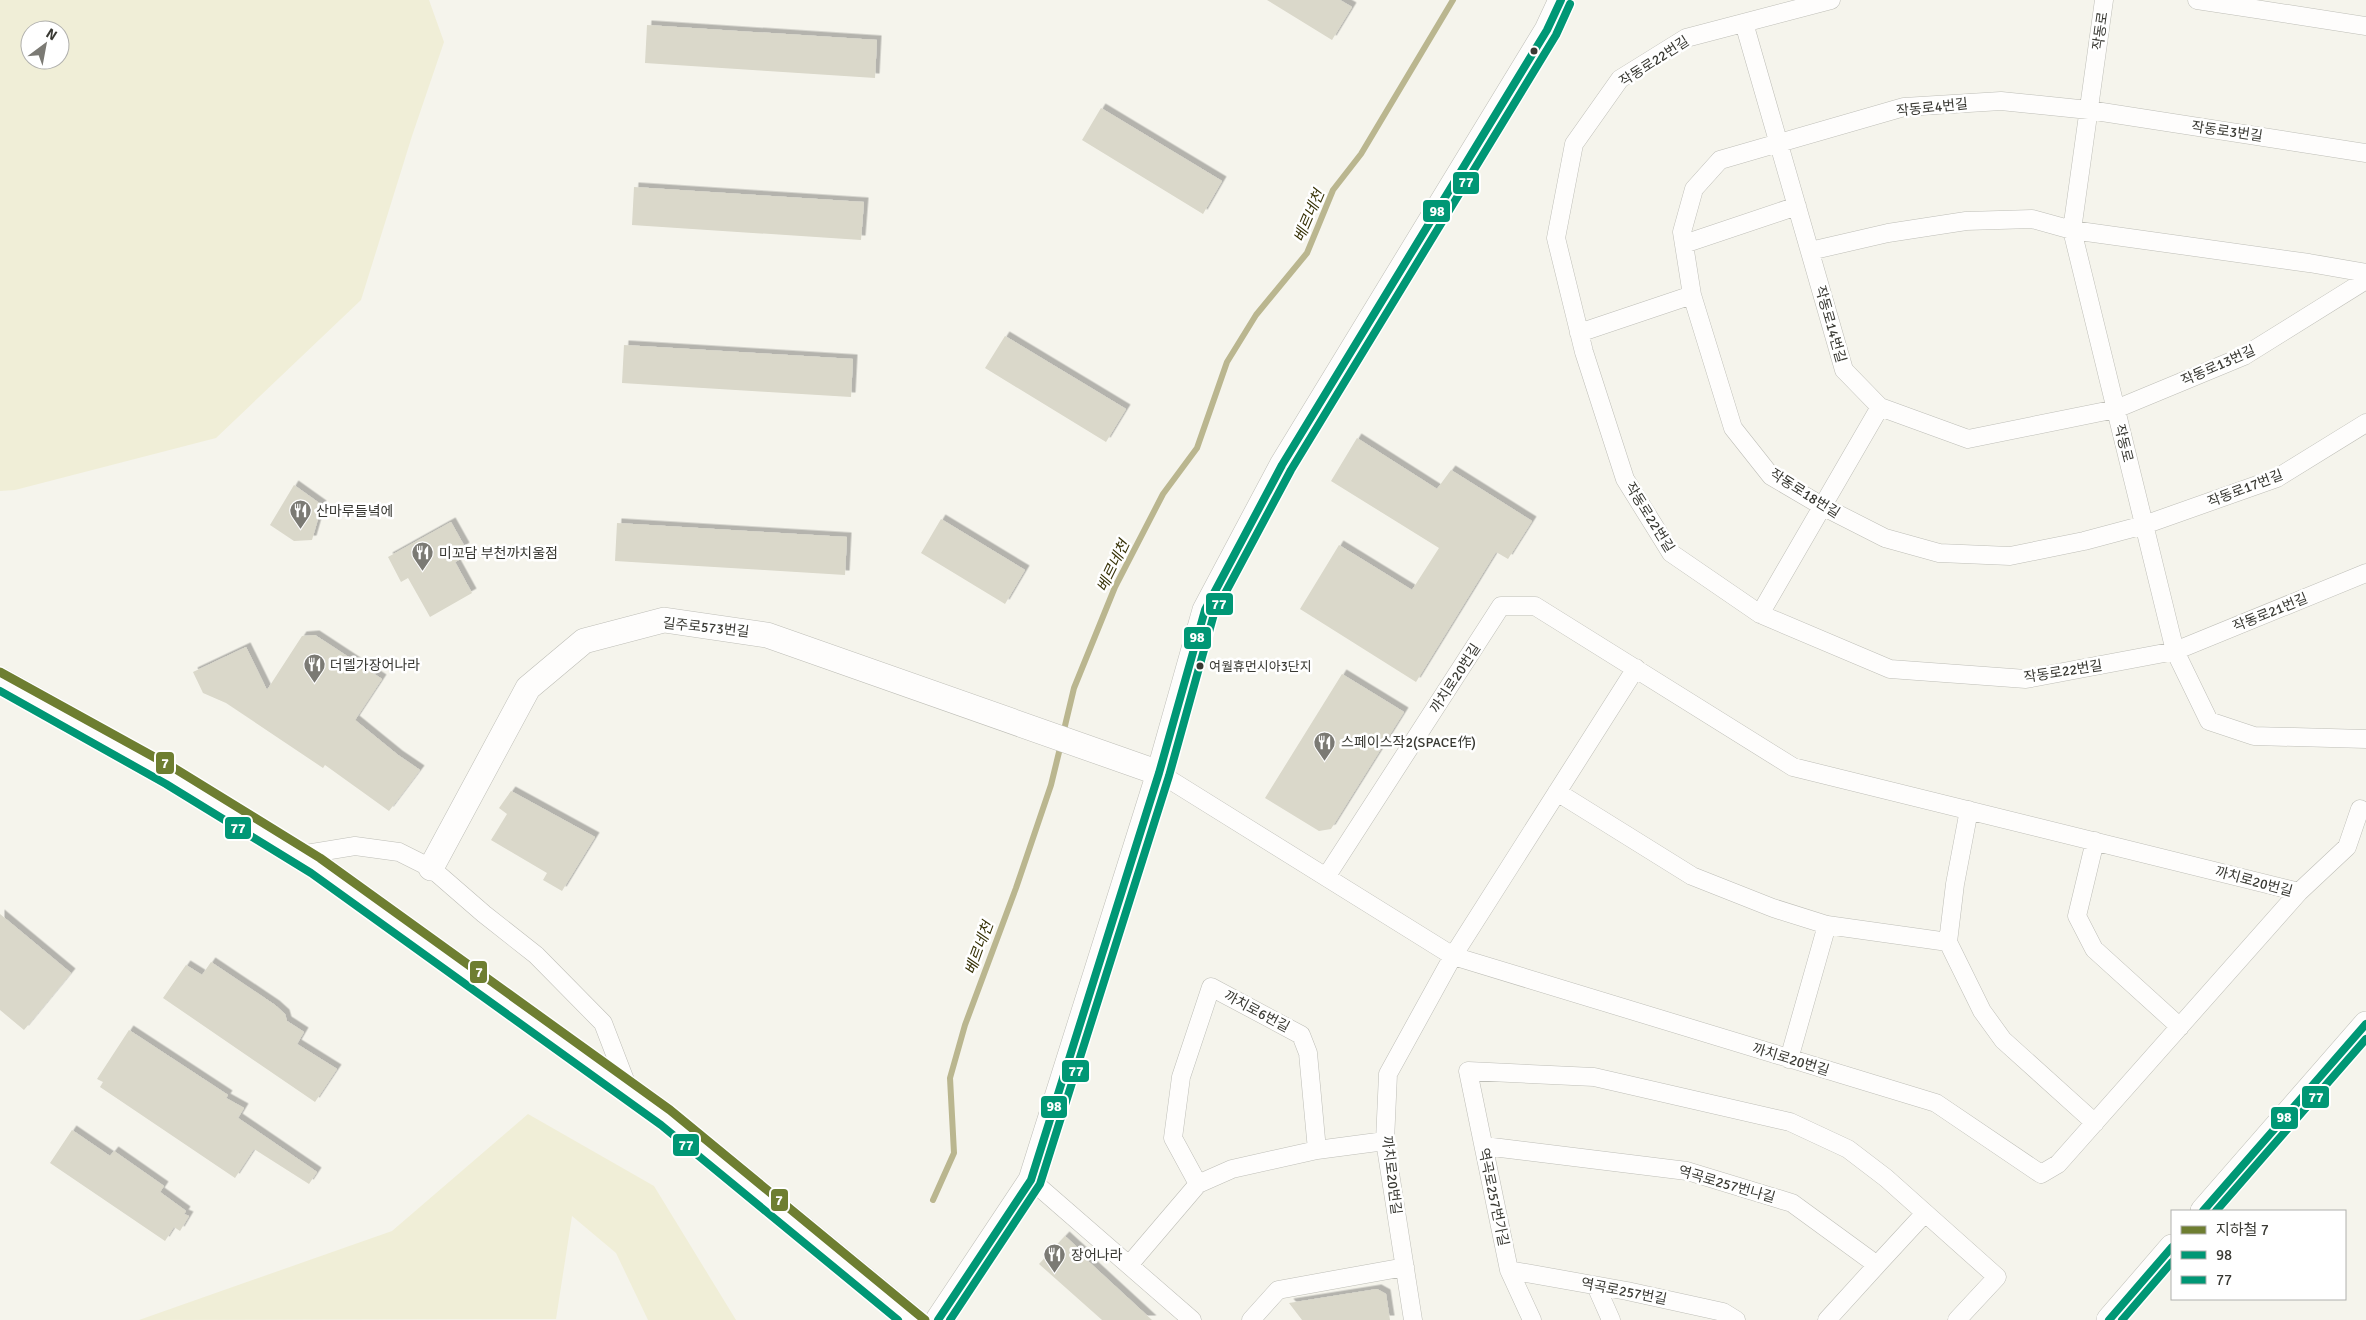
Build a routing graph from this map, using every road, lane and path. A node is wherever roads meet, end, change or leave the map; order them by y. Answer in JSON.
{"nodes":[{"id":1,"x":1561,"y":0,"type":"edge"},
{"id":2,"x":1831,"y":0,"type":"edge"},
{"id":3,"x":2104,"y":0,"type":"edge"},
{"id":4,"x":2197,"y":0,"type":"edge"},
{"id":5,"x":1744,"y":23,"type":"junction"},
{"id":6,"x":2366,"y":26,"type":"edge"},
{"id":7,"x":2089,"y":110,"type":"junction"},
{"id":8,"x":1778,"y":142,"type":"junction"},
{"id":9,"x":2366,"y":153,"type":"edge"},
{"id":10,"x":1797,"y":206,"type":"junction"},
{"id":11,"x":2072,"y":230,"type":"junction"},
{"id":12,"x":1684,"y":244,"type":"junction"},
{"id":13,"x":1810,"y":252,"type":"junction"},
{"id":14,"x":2366,"y":273,"type":"edge"},
{"id":15,"x":2366,"y":280,"type":"edge"},
{"id":16,"x":1692,"y":295,"type":"junction"},
{"id":17,"x":1579,"y":333,"type":"junction"},
{"id":18,"x":1880,"y":407,"type":"junction"},
{"id":19,"x":2116,"y":409,"type":"junction"},
{"id":20,"x":2366,"y":423,"type":"edge"},
{"id":21,"x":1822,"y":506,"type":"junction"},
{"id":22,"x":2144,"y":525,"type":"junction"},
{"id":23,"x":2366,"y":573,"type":"edge"},
{"id":24,"x":1760,"y":614,"type":"junction"},
{"id":25,"x":2175,"y":651,"type":"junction"},
{"id":26,"x":1636,"y":668,"type":"junction"},
{"id":27,"x":0,"y":680,"type":"edge"},
{"id":28,"x":2366,"y":739,"type":"edge"},
{"id":29,"x":1159,"y":773,"type":"junction"},
{"id":30,"x":1557,"y":792,"type":"junction"},
{"id":31,"x":1969,"y":810,"type":"junction"},
{"id":32,"x":2360,"y":810,"type":"dead end"},
{"id":33,"x":2095,"y":842,"type":"junction"},
{"id":34,"x":300,"y":855,"type":"junction"},
{"id":35,"x":431,"y":868,"type":"junction"},
{"id":36,"x":1326,"y":877,"type":"junction"},
{"id":37,"x":2299,"y":892,"type":"junction"},
{"id":38,"x":1827,"y":925,"type":"junction"},
{"id":39,"x":1948,"y":942,"type":"junction"},
{"id":40,"x":1453,"y":956,"type":"junction"},
{"id":41,"x":2366,"y":1024,"type":"edge"},
{"id":42,"x":2180,"y":1027,"type":"junction"},
{"id":43,"x":1789,"y":1058,"type":"junction"},
{"id":44,"x":628,"y":1088,"type":"junction"},
{"id":45,"x":2095,"y":1123,"type":"junction"},
{"id":46,"x":1385,"y":1142,"type":"junction"},
{"id":47,"x":1484,"y":1146,"type":"junction"},
{"id":48,"x":1317,"y":1150,"type":"junction"},
{"id":49,"x":1031,"y":1180,"type":"junction"},
{"id":50,"x":1198,"y":1184,"type":"junction"},
{"id":51,"x":2204,"y":1210,"type":"edge"},
{"id":52,"x":1925,"y":1213,"type":"junction"},
{"id":53,"x":2171,"y":1248,"type":"edge"},
{"id":54,"x":1129,"y":1265,"type":"junction"},
{"id":55,"x":1877,"y":1265,"type":"junction"},
{"id":56,"x":1405,"y":1267,"type":"junction"},
{"id":57,"x":1509,"y":1270,"type":"junction"},
{"id":58,"x":1596,"y":1286,"type":"junction"},
{"id":59,"x":914,"y":1320,"type":"edge"},
{"id":60,"x":938,"y":1320,"type":"edge"},
{"id":61,"x":1192,"y":1320,"type":"edge"},
{"id":62,"x":1251,"y":1320,"type":"edge"},
{"id":63,"x":1414,"y":1320,"type":"edge"},
{"id":64,"x":1532,"y":1320,"type":"edge"},
{"id":65,"x":1611,"y":1320,"type":"edge"},
{"id":66,"x":1736,"y":1320,"type":"edge"},
{"id":67,"x":1828,"y":1320,"type":"edge"},
{"id":68,"x":1957,"y":1320,"type":"edge"},
{"id":69,"x":2109,"y":1320,"type":"edge"}],
"edges":[{"from":1,"to":29,"type":"street"},
{"from":2,"to":5,"type":"street","name":"작동로22번길"},
{"from":3,"to":7,"type":"street","name":"작동로"},
{"from":4,"to":6,"type":"street"},
{"from":5,"to":8,"type":"street","name":"작동로14번길"},
{"from":5,"to":17,"type":"street","name":"작동로22번길"},
{"from":7,"to":8,"type":"street","name":"작동로4번길"},
{"from":7,"to":9,"type":"street","name":"작동로3번길"},
{"from":7,"to":11,"type":"street","name":"작동로"},
{"from":8,"to":10,"type":"street","name":"작동로14번길"},
{"from":8,"to":12,"type":"street","name":"작동로18번길"},
{"from":10,"to":12,"type":"street"},
{"from":10,"to":13,"type":"street","name":"작동로14번길"},
{"from":11,"to":13,"type":"street"},
{"from":11,"to":14,"type":"street"},
{"from":11,"to":19,"type":"street","name":"작동로"},
{"from":12,"to":16,"type":"street","name":"작동로18번길"},
{"from":13,"to":18,"type":"street","name":"작동로14번길"},
{"from":15,"to":19,"type":"street","name":"작동로13번길"},
{"from":16,"to":17,"type":"street"},
{"from":16,"to":21,"type":"street","name":"작동로18번길"},
{"from":17,"to":24,"type":"street","name":"작동로22번길"},
{"from":18,"to":19,"type":"street","name":"작동로14번길"},
{"from":18,"to":21,"type":"street"},
{"from":19,"to":22,"type":"street","name":"작동로"},
{"from":20,"to":22,"type":"street","name":"작동로17번길"},
{"from":21,"to":22,"type":"street","name":"작동로18번길"},
{"from":21,"to":24,"type":"street"},
{"from":22,"to":25,"type":"street","name":"작동로"},
{"from":23,"to":25,"type":"street","name":"작동로21번길"},
{"from":24,"to":25,"type":"street","name":"작동로22번길"},
{"from":25,"to":28,"type":"street","name":"작동로"},
{"from":26,"to":30,"type":"street","name":"까치로20번길"},
{"from":26,"to":31,"type":"street","name":"까치로20번길"},
{"from":26,"to":36,"type":"street","name":"까치로20번길"},
{"from":27,"to":34,"type":"street"},
{"from":29,"to":35,"type":"street","name":"길주로573번길"},
{"from":29,"to":36,"type":"street","name":"까치로20번길"},
{"from":29,"to":49,"type":"street"},
{"from":30,"to":38,"type":"street"},
{"from":30,"to":40,"type":"street","name":"까치로20번길"},
{"from":31,"to":33,"type":"street","name":"까치로20번길"},
{"from":31,"to":39,"type":"street"},
{"from":32,"to":37,"type":"street"},
{"from":33,"to":37,"type":"street","name":"까치로20번길"},
{"from":33,"to":42,"type":"street"},
{"from":34,"to":35,"type":"street"},
{"from":34,"to":44,"type":"street"},
{"from":35,"to":44,"type":"street"},
{"from":36,"to":40,"type":"street","name":"까치로20번길"},
{"from":37,"to":42,"type":"street","name":"까치로20번길"},
{"from":38,"to":39,"type":"street"},
{"from":38,"to":43,"type":"street"},
{"from":39,"to":45,"type":"street"},
{"from":40,"to":43,"type":"street","name":"까치로20번길"},
{"from":40,"to":46,"type":"street","name":"까치로20번길"},
{"from":41,"to":51,"type":"street"},
{"from":42,"to":45,"type":"street","name":"까치로20번길"},
{"from":43,"to":45,"type":"street","name":"까치로20번길"},
{"from":44,"to":59,"type":"street"},
{"from":46,"to":48,"type":"street"},
{"from":46,"to":56,"type":"street","name":"까치로20번길"},
{"from":47,"to":52,"type":"street","name":"역곡로257번가길"},
{"from":47,"to":55,"type":"street","name":"역곡로257번나길"},
{"from":47,"to":57,"type":"street","name":"역곡로257번가길"},
{"from":48,"to":50,"type":"street"},
{"from":48,"to":50,"type":"street","name":"까치로6번길"},
{"from":49,"to":54,"type":"street"},
{"from":49,"to":60,"type":"street"},
{"from":50,"to":54,"type":"street"},
{"from":52,"to":55,"type":"street"},
{"from":52,"to":68,"type":"street"},
{"from":53,"to":69,"type":"street"},
{"from":54,"to":61,"type":"street"},
{"from":55,"to":67,"type":"street"},
{"from":56,"to":62,"type":"street"},
{"from":56,"to":63,"type":"street","name":"까치로20번길"},
{"from":57,"to":58,"type":"street","name":"역곡로257번길"},
{"from":57,"to":64,"type":"street","name":"역곡로257번가길"},
{"from":58,"to":65,"type":"street"},
{"from":58,"to":66,"type":"street","name":"역곡로257번길"}]}
